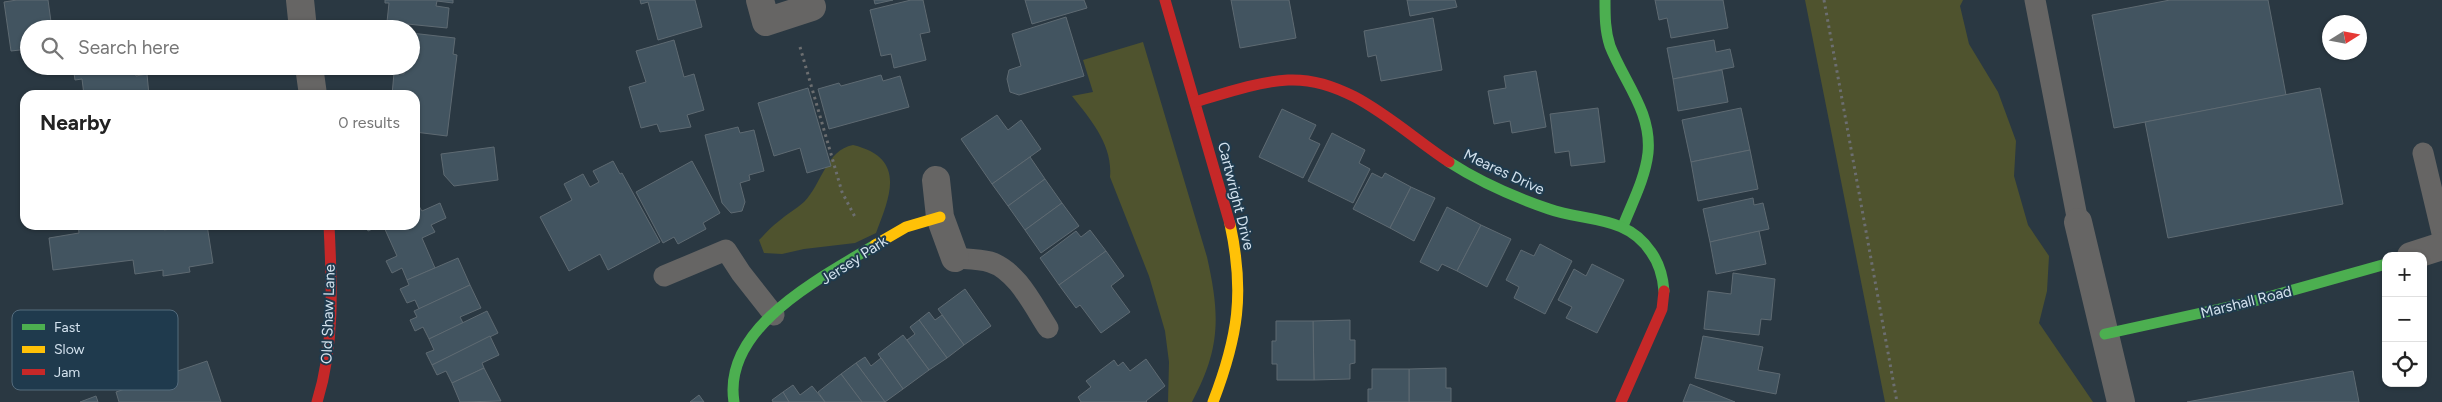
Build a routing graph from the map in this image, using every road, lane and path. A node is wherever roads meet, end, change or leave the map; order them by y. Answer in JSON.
{"nodes":[{"id":1,"x":300,"y":0,"type":"edge"},
{"id":2,"x":760,"y":0,"type":"edge"},
{"id":3,"x":1166,"y":0,"type":"edge"},
{"id":4,"x":1605,"y":0,"type":"edge"},
{"id":5,"x":1824,"y":0,"type":"edge"},
{"id":6,"x":2035,"y":0,"type":"edge"},
{"id":7,"x":802,"y":10,"type":"joint"},
{"id":8,"x":302,"y":20,"type":"edge"},
{"id":9,"x":309,"y":75,"type":"edge"},
{"id":10,"x":311,"y":90,"type":"edge"},
{"id":11,"x":1195,"y":102,"type":"junction"},
{"id":12,"x":2423,"y":153,"type":"dead end"},
{"id":13,"x":936,"y":180,"type":"dead end"},
{"id":14,"x":940,"y":217,"type":"junction"},
{"id":15,"x":2078,"y":222,"type":"joint"},
{"id":16,"x":1623,"y":226,"type":"junction"},
{"id":17,"x":329,"y":230,"type":"edge"},
{"id":18,"x":2442,"y":233,"type":"edge"},
{"id":19,"x":2442,"y":246,"type":"edge"},
{"id":20,"x":870,"y":249,"type":"junction"},
{"id":21,"x":2423,"y":252,"type":"edge"},
{"id":22,"x":955,"y":258,"type":"joint"},
{"id":23,"x":2382,"y":265,"type":"edge"},
{"id":24,"x":664,"y":276,"type":"dead end"},
{"id":25,"x":774,"y":315,"type":"junction"},
{"id":26,"x":1048,"y":328,"type":"dead end"},
{"id":27,"x":2105,"y":334,"type":"junction"},
{"id":28,"x":317,"y":402,"type":"edge"},
{"id":29,"x":734,"y":402,"type":"edge"},
{"id":30,"x":1213,"y":402,"type":"edge"},
{"id":31,"x":1621,"y":402,"type":"edge"},
{"id":32,"x":1897,"y":402,"type":"edge"},
{"id":33,"x":2121,"y":402,"type":"edge"}],
"edges":[{"from":1,"to":8,"type":"street"},
{"from":2,"to":7,"type":"street"},
{"from":3,"to":11,"type":"street","name":"Cartwright Drive"},
{"from":4,"to":16,"type":"street"},
{"from":5,"to":32,"type":"path"},
{"from":6,"to":15,"type":"lane"},
{"from":7,"to":20,"type":"path"},
{"from":9,"to":10,"type":"street"},
{"from":11,"to":16,"type":"street","name":"Meares Drive"},
{"from":11,"to":30,"type":"street","name":"Cartwright Drive"},
{"from":12,"to":18,"type":"lane"},
{"from":13,"to":14,"type":"street"},
{"from":14,"to":20,"type":"street","name":"Jersey Park"},
{"from":14,"to":22,"type":"street"},
{"from":15,"to":27,"type":"street"},
{"from":16,"to":31,"type":"street","name":"Meares Drive"},
{"from":17,"to":28,"type":"street","name":"Old Shaw Lane"},
{"from":19,"to":21,"type":"street"},
{"from":20,"to":25,"type":"street","name":"Jersey Park"},
{"from":22,"to":26,"type":"lane"},
{"from":23,"to":27,"type":"street","name":"Marshall Road"},
{"from":24,"to":25,"type":"lane"},
{"from":25,"to":29,"type":"street","name":"Jersey Park"},
{"from":27,"to":33,"type":"street"}]}
